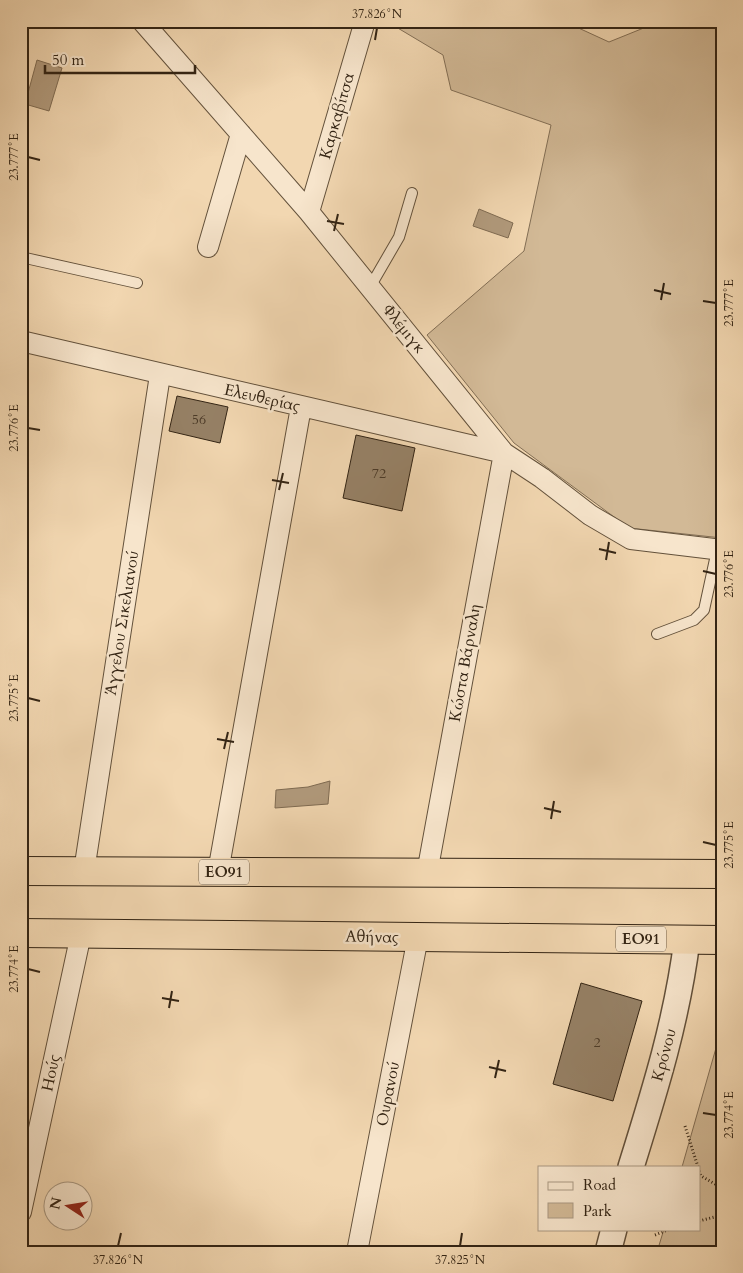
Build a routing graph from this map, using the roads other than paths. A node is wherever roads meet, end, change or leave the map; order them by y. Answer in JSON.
{"nodes":[{"id":1,"x":142,"y":21,"type":"edge"},
{"id":2,"x":365,"y":21,"type":"edge"},
{"id":3,"x":241,"y":134,"type":"junction"},
{"id":4,"x":412,"y":193,"type":"dead end"},
{"id":5,"x":309,"y":212,"type":"junction"},
{"id":6,"x":208,"y":247,"type":"dead end"},
{"id":7,"x":21,"y":257,"type":"edge"},
{"id":8,"x":137,"y":283,"type":"dead end"},
{"id":9,"x":370,"y":286,"type":"junction"},
{"id":10,"x":21,"y":341,"type":"edge"},
{"id":11,"x":160,"y":375,"type":"junction"},
{"id":12,"x":301,"y":407,"type":"junction"},
{"id":13,"x":504,"y":453,"type":"junction"},
{"id":14,"x":719,"y":550,"type":"edge"},
{"id":15,"x":657,"y":634,"type":"dead end"},
{"id":16,"x":21,"y":871,"type":"edge"},
{"id":17,"x":84,"y":871,"type":"junction"},
{"id":18,"x":218,"y":872,"type":"junction"},
{"id":19,"x":427,"y":873,"type":"junction"},
{"id":20,"x":722,"y":874,"type":"edge"},
{"id":21,"x":21,"y":933,"type":"edge"},
{"id":22,"x":81,"y":934,"type":"junction"},
{"id":23,"x":418,"y":937,"type":"junction"},
{"id":24,"x":686,"y":940,"type":"junction"},
{"id":25,"x":722,"y":940,"type":"edge"},
{"id":26,"x":631,"y":1166,"type":"edge"},
{"id":27,"x":21,"y":1212,"type":"edge"},
{"id":28,"x":614,"y":1230,"type":"edge"},
{"id":29,"x":357,"y":1252,"type":"edge"},
{"id":30,"x":608,"y":1252,"type":"edge"}],
"edges":[{"from":1,"to":3,"type":"street","name":"Φλέμιγκ"},
{"from":2,"to":5,"type":"street","name":"Καρκαβίτσα"},
{"from":3,"to":5,"type":"street","name":"Φλέμιγκ"},
{"from":3,"to":6,"type":"street"},
{"from":4,"to":9,"type":"lane"},
{"from":5,"to":9,"type":"street","name":"Φλέμιγκ"},
{"from":7,"to":8,"type":"lane"},
{"from":9,"to":13,"type":"street","name":"Φλέμιγκ"},
{"from":10,"to":11,"type":"street","name":"Ελευθερίας"},
{"from":11,"to":12,"type":"street","name":"Ελευθερίας"},
{"from":11,"to":17,"type":"street","name":"Άγγελου Σικελιανού"},
{"from":12,"to":13,"type":"street","name":"Ελευθερίας"},
{"from":12,"to":18,"type":"street"},
{"from":13,"to":14,"type":"street","name":"Φλέμιγκ"},
{"from":13,"to":19,"type":"street","name":"Κώστα Βάρναλη"},
{"from":14,"to":15,"type":"lane"},
{"from":16,"to":17,"type":"highway","number":"ΕΟ91"},
{"from":17,"to":18,"type":"highway","number":"ΕΟ91"},
{"from":18,"to":19,"type":"highway","number":"ΕΟ91"},
{"from":19,"to":20,"type":"highway","number":"ΕΟ91"},
{"from":21,"to":22,"type":"highway","name":"Αθήνας","number":"ΕΟ91"},
{"from":22,"to":23,"type":"highway","name":"Αθήνας","number":"ΕΟ91"},
{"from":22,"to":27,"type":"street","name":"Ηούς"},
{"from":23,"to":24,"type":"highway","name":"Αθήνας","number":"ΕΟ91"},
{"from":23,"to":29,"type":"street","name":"Ουρανού"},
{"from":24,"to":25,"type":"highway","name":"Αθήνας","number":"ΕΟ91"},
{"from":24,"to":26,"type":"street","name":"Κρόνου"},
{"from":28,"to":30,"type":"street"}]}
